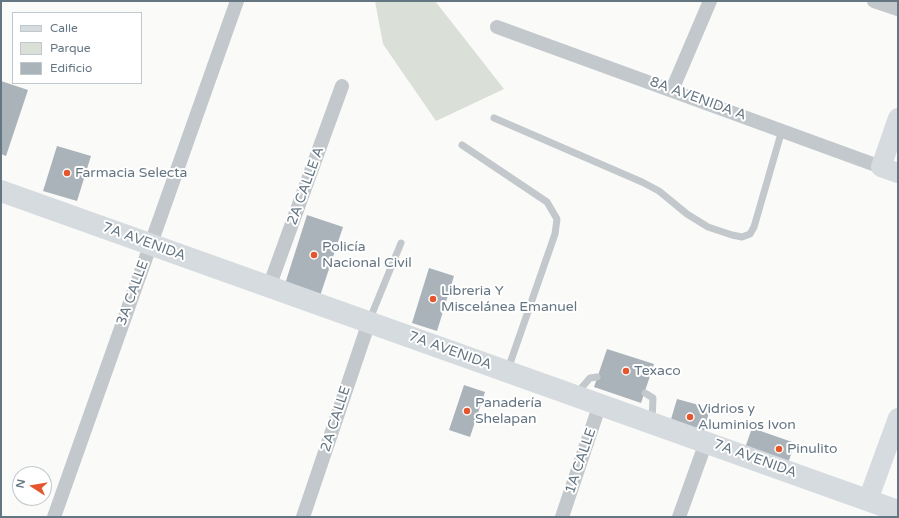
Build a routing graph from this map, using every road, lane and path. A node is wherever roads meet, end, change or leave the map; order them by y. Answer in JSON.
{"nodes":[{"id":1,"x":237,"y":1,"type":"edge"},
{"id":2,"x":710,"y":1,"type":"edge"},
{"id":3,"x":874,"y":1,"type":"edge"},
{"id":4,"x":898,"y":9,"type":"edge"},
{"id":5,"x":498,"y":27,"type":"dead end"},
{"id":6,"x":342,"y":86,"type":"dead end"},
{"id":7,"x":672,"y":90,"type":"junction"},
{"id":8,"x":494,"y":118,"type":"dead end"},
{"id":9,"x":898,"y":118,"type":"edge"},
{"id":10,"x":782,"y":130,"type":"junction"},
{"id":11,"x":462,"y":145,"type":"dead end"},
{"id":12,"x":890,"y":170,"type":"edge"},
{"id":13,"x":1,"y":191,"type":"edge"},
{"id":14,"x":401,"y":243,"type":"dead end"},
{"id":15,"x":151,"y":244,"type":"junction"},
{"id":16,"x":270,"y":287,"type":"junction"},
{"id":17,"x":369,"y":322,"type":"junction"},
{"id":18,"x":508,"y":371,"type":"junction"},
{"id":19,"x":597,"y":377,"type":"dead end"},
{"id":20,"x":645,"y":393,"type":"dead end"},
{"id":21,"x":575,"y":396,"type":"junction"},
{"id":22,"x":600,"y":404,"type":"junction"},
{"id":23,"x":898,"y":418,"type":"edge"},
{"id":24,"x":652,"y":423,"type":"junction"},
{"id":25,"x":706,"y":442,"type":"junction"},
{"id":26,"x":868,"y":500,"type":"junction"},
{"id":27,"x":898,"y":511,"type":"edge"},
{"id":28,"x":54,"y":517,"type":"edge"},
{"id":29,"x":303,"y":517,"type":"edge"},
{"id":30,"x":562,"y":517,"type":"edge"},
{"id":31,"x":679,"y":517,"type":"edge"}],
"edges":[{"from":1,"to":15,"type":"street","name":"3A CALLE"},
{"from":2,"to":7,"type":"street"},
{"from":3,"to":4,"type":"street"},
{"from":5,"to":7,"type":"street","name":"8A AVENIDA A"},
{"from":6,"to":16,"type":"street","name":"2A CALLE A"},
{"from":7,"to":10,"type":"street","name":"8A AVENIDA A"},
{"from":8,"to":10,"type":"lane"},
{"from":9,"to":12,"type":"main road"},
{"from":10,"to":12,"type":"street","name":"8A AVENIDA A"},
{"from":11,"to":18,"type":"lane"},
{"from":13,"to":15,"type":"main road","name":"7A AVENIDA"},
{"from":14,"to":17,"type":"lane"},
{"from":15,"to":16,"type":"main road","name":"7A AVENIDA"},
{"from":15,"to":28,"type":"street","name":"3A CALLE"},
{"from":16,"to":17,"type":"main road","name":"7A AVENIDA"},
{"from":17,"to":18,"type":"main road","name":"7A AVENIDA"},
{"from":17,"to":29,"type":"street","name":"2A CALLE"},
{"from":18,"to":21,"type":"main road","name":"7A AVENIDA"},
{"from":19,"to":21,"type":"lane"},
{"from":20,"to":24,"type":"lane"},
{"from":21,"to":22,"type":"main road","name":"7A AVENIDA"},
{"from":22,"to":24,"type":"main road","name":"7A AVENIDA"},
{"from":22,"to":30,"type":"street","name":"1A CALLE"},
{"from":23,"to":26,"type":"main road"},
{"from":24,"to":25,"type":"main road","name":"7A AVENIDA"},
{"from":25,"to":26,"type":"main road","name":"7A AVENIDA"},
{"from":25,"to":31,"type":"street"},
{"from":26,"to":27,"type":"main road","name":"7A AVENIDA"}]}
